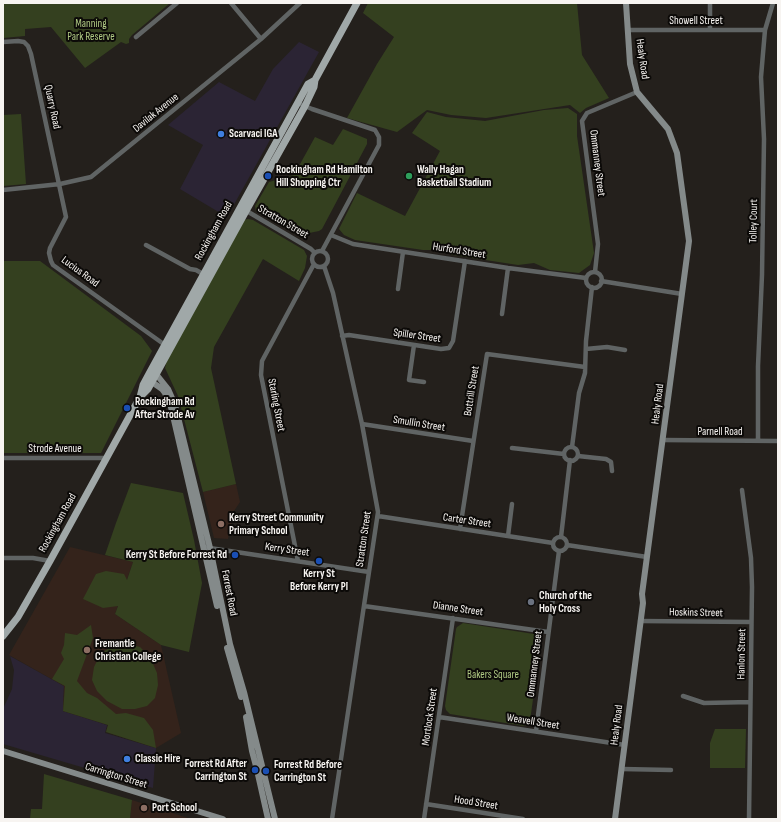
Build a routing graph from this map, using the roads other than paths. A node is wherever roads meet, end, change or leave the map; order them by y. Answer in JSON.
{"nodes":[{"id":1,"x":177,"y":3,"type":"edge"},
{"id":2,"x":231,"y":3,"type":"edge"},
{"id":3,"x":300,"y":3,"type":"edge"},
{"id":4,"x":357,"y":3,"type":"edge"},
{"id":5,"x":626,"y":3,"type":"edge"},
{"id":6,"x":710,"y":3,"type":"edge"},
{"id":7,"x":773,"y":3,"type":"edge"},
{"id":8,"x":628,"y":30,"type":"junction"},
{"id":9,"x":710,"y":30,"type":"junction"},
{"id":10,"x":765,"y":30,"type":"junction"},
{"id":11,"x":136,"y":37,"type":"dead end"},
{"id":12,"x":261,"y":39,"type":"junction"},
{"id":13,"x":3,"y":42,"type":"edge"},
{"id":14,"x":315,"y":80,"type":"junction"},
{"id":15,"x":637,"y":92,"type":"junction"},
{"id":16,"x":298,"y":103,"type":"junction"},
{"id":17,"x":305,"y":106,"type":"junction"},
{"id":18,"x":60,"y":184,"type":"junction"},
{"id":19,"x":3,"y":190,"type":"edge"},
{"id":20,"x":243,"y":209,"type":"junction"},
{"id":21,"x":331,"y":235,"type":"junction"},
{"id":22,"x":146,"y":245,"type":"dead end"},
{"id":23,"x":322,"y":251,"type":"junction"},
{"id":24,"x":403,"y":252,"type":"junction"},
{"id":25,"x":315,"y":253,"type":"junction"},
{"id":26,"x":465,"y":261,"type":"junction"},
{"id":27,"x":314,"y":264,"type":"junction"},
{"id":28,"x":324,"y":266,"type":"junction"},
{"id":29,"x":508,"y":268,"type":"junction"},
{"id":30,"x":595,"y":272,"type":"junction"},
{"id":31,"x":203,"y":274,"type":"junction"},
{"id":32,"x":586,"y":278,"type":"junction"},
{"id":33,"x":602,"y":281,"type":"junction"},
{"id":34,"x":592,"y":287,"type":"junction"},
{"id":35,"x":398,"y":289,"type":"dead end"},
{"id":36,"x":682,"y":294,"type":"junction"},
{"id":37,"x":502,"y":314,"type":"dead end"},
{"id":38,"x":342,"y":336,"type":"junction"},
{"id":39,"x":165,"y":345,"type":"junction"},
{"id":40,"x":414,"y":345,"type":"junction"},
{"id":41,"x":586,"y":348,"type":"junction"},
{"id":42,"x":625,"y":350,"type":"dead end"},
{"id":43,"x":585,"y":367,"type":"junction"},
{"id":44,"x":156,"y":374,"type":"junction"},
{"id":45,"x":152,"y":382,"type":"junction"},
{"id":46,"x":424,"y":382,"type":"dead end"},
{"id":47,"x":140,"y":397,"type":"junction"},
{"id":48,"x":362,"y":424,"type":"junction"},
{"id":49,"x":663,"y":440,"type":"junction"},
{"id":50,"x":473,"y":441,"type":"junction"},
{"id":51,"x":758,"y":441,"type":"junction"},
{"id":52,"x":778,"y":441,"type":"edge"},
{"id":53,"x":572,"y":447,"type":"junction"},
{"id":54,"x":512,"y":448,"type":"dead end"},
{"id":55,"x":564,"y":454,"type":"junction"},
{"id":56,"x":578,"y":456,"type":"junction"},
{"id":57,"x":3,"y":458,"type":"edge"},
{"id":58,"x":106,"y":458,"type":"junction"},
{"id":59,"x":570,"y":460,"type":"junction"},
{"id":60,"x":612,"y":471,"type":"dead end"},
{"id":61,"x":742,"y":490,"type":"dead end"},
{"id":62,"x":512,"y":504,"type":"dead end"},
{"id":63,"x":378,"y":516,"type":"junction"},
{"id":64,"x":460,"y":529,"type":"junction"},
{"id":65,"x":508,"y":536,"type":"junction"},
{"id":66,"x":561,"y":537,"type":"junction"},
{"id":67,"x":553,"y":543,"type":"junction"},
{"id":68,"x":567,"y":545,"type":"junction"},
{"id":69,"x":203,"y":547,"type":"junction"},
{"id":70,"x":210,"y":548,"type":"junction"},
{"id":71,"x":559,"y":551,"type":"junction"},
{"id":72,"x":647,"y":557,"type":"junction"},
{"id":73,"x":3,"y":558,"type":"edge"},
{"id":74,"x":50,"y":561,"type":"junction"},
{"id":75,"x":298,"y":561,"type":"junction"},
{"id":76,"x":369,"y":572,"type":"junction"},
{"id":77,"x":364,"y":606,"type":"junction"},
{"id":78,"x":453,"y":618,"type":"junction"},
{"id":79,"x":640,"y":621,"type":"junction"},
{"id":80,"x":751,"y":622,"type":"junction"},
{"id":81,"x":548,"y":632,"type":"junction"},
{"id":82,"x":3,"y":636,"type":"edge"},
{"id":83,"x":683,"y":696,"type":"dead end"},
{"id":84,"x":750,"y":702,"type":"junction"},
{"id":85,"x":439,"y":717,"type":"junction"},
{"id":86,"x":536,"y":731,"type":"junction"},
{"id":87,"x":624,"y":745,"type":"junction"},
{"id":88,"x":3,"y":751,"type":"edge"},
{"id":89,"x":622,"y":769,"type":"junction"},
{"id":90,"x":671,"y":770,"type":"dead end"},
{"id":91,"x":426,"y":804,"type":"junction"},
{"id":92,"x":223,"y":819,"type":"edge"},
{"id":93,"x":268,"y":819,"type":"edge"},
{"id":94,"x":275,"y":819,"type":"edge"},
{"id":95,"x":332,"y":819,"type":"edge"},
{"id":96,"x":424,"y":819,"type":"edge"},
{"id":97,"x":523,"y":819,"type":"edge"},
{"id":98,"x":615,"y":819,"type":"edge"},
{"id":99,"x":749,"y":819,"type":"edge"}],
"edges":[{"from":1,"to":11,"type":"street"},
{"from":2,"to":12,"type":"street"},
{"from":3,"to":12,"type":"street","name":"Davilak Avenue"},
{"from":4,"to":14,"type":"main road","name":"Rockingham Road"},
{"from":5,"to":8,"type":"main road","name":"Healy Road"},
{"from":6,"to":9,"type":"street"},
{"from":7,"to":10,"type":"street","name":"Tolley Court"},
{"from":8,"to":9,"type":"street","name":"Showell Street"},
{"from":8,"to":15,"type":"main road","name":"Healy Road"},
{"from":9,"to":10,"type":"street","name":"Showell Street"},
{"from":10,"to":51,"type":"street","name":"Tolley Court"},
{"from":12,"to":18,"type":"street","name":"Davilak Avenue"},
{"from":13,"to":18,"type":"street","name":"Quarry Road"},
{"from":14,"to":16,"type":"main road","name":"Rockingham Road"},
{"from":14,"to":17,"type":"main road","name":"Rockingham Road"},
{"from":15,"to":30,"type":"street","name":"Ommanney Street"},
{"from":15,"to":36,"type":"main road","name":"Healy Road"},
{"from":16,"to":17,"type":"street"},
{"from":16,"to":20,"type":"main road","name":"Rockingham Road"},
{"from":17,"to":20,"type":"main road","name":"Rockingham Road"},
{"from":17,"to":21,"type":"street"},
{"from":18,"to":19,"type":"street","name":"Davilak Avenue"},
{"from":18,"to":39,"type":"street","name":"Lucius Road"},
{"from":20,"to":25,"type":"street","name":"Stratton Street"},
{"from":20,"to":31,"type":"main road","name":"Rockingham Road"},
{"from":20,"to":44,"type":"main road","name":"Rockingham Road"},
{"from":21,"to":23,"type":"street"},
{"from":21,"to":24,"type":"street","name":"Hurford Street"},
{"from":22,"to":31,"type":"street"},
{"from":23,"to":25,"type":"street"},
{"from":23,"to":28,"type":"street"},
{"from":24,"to":26,"type":"street","name":"Hurford Street"},
{"from":24,"to":35,"type":"street"},
{"from":25,"to":27,"type":"street"},
{"from":26,"to":29,"type":"street","name":"Hurford Street"},
{"from":26,"to":40,"type":"street","name":"Spiller Street"},
{"from":27,"to":28,"type":"street"},
{"from":27,"to":75,"type":"street","name":"Starling Street"},
{"from":28,"to":38,"type":"street","name":"Stratton Street"},
{"from":29,"to":32,"type":"street","name":"Hurford Street"},
{"from":29,"to":37,"type":"street"},
{"from":30,"to":32,"type":"street"},
{"from":30,"to":33,"type":"street"},
{"from":31,"to":39,"type":"main road","name":"Rockingham Road"},
{"from":32,"to":34,"type":"street"},
{"from":33,"to":34,"type":"street"},
{"from":33,"to":36,"type":"street"},
{"from":34,"to":41,"type":"street"},
{"from":36,"to":49,"type":"main road","name":"Healy Road"},
{"from":38,"to":40,"type":"street","name":"Spiller Street"},
{"from":38,"to":48,"type":"street","name":"Stratton Street"},
{"from":39,"to":47,"type":"main road","name":"Rockingham Road"},
{"from":40,"to":46,"type":"street"},
{"from":41,"to":42,"type":"street"},
{"from":41,"to":43,"type":"street"},
{"from":43,"to":50,"type":"street","name":"Bottrill Street"},
{"from":43,"to":53,"type":"street"},
{"from":44,"to":45,"type":"main road","name":"Rockingham Road"},
{"from":44,"to":70,"type":"main road","name":"Forrest Road"},
{"from":45,"to":47,"type":"main road","name":"Rockingham Road"},
{"from":45,"to":69,"type":"main road","name":"Forrest Road"},
{"from":47,"to":58,"type":"main road","name":"Rockingham Road"},
{"from":48,"to":50,"type":"street","name":"Smullin Street"},
{"from":48,"to":63,"type":"street","name":"Stratton Street"},
{"from":49,"to":51,"type":"street","name":"Parnell Road"},
{"from":49,"to":72,"type":"main road","name":"Healy Road"},
{"from":50,"to":64,"type":"street","name":"Bottrill Street"},
{"from":51,"to":52,"type":"street","name":"Parnell Road"},
{"from":53,"to":55,"type":"street"},
{"from":53,"to":56,"type":"street"},
{"from":54,"to":55,"type":"street"},
{"from":55,"to":59,"type":"street"},
{"from":56,"to":59,"type":"street"},
{"from":56,"to":60,"type":"street"},
{"from":57,"to":58,"type":"street","name":"Strode Avenue"},
{"from":58,"to":74,"type":"main road","name":"Rockingham Road"},
{"from":59,"to":66,"type":"street"},
{"from":61,"to":80,"type":"street","name":"Hanlon Street"},
{"from":62,"to":65,"type":"street"},
{"from":63,"to":64,"type":"street","name":"Carter Street"},
{"from":63,"to":76,"type":"street","name":"Stratton Street"},
{"from":64,"to":65,"type":"street","name":"Carter Street"},
{"from":65,"to":67,"type":"street","name":"Carter Street"},
{"from":66,"to":67,"type":"street"},
{"from":66,"to":68,"type":"street"},
{"from":67,"to":71,"type":"street"},
{"from":68,"to":71,"type":"street"},
{"from":68,"to":72,"type":"street"},
{"from":69,"to":70,"type":"street","name":"Kerry Street"},
{"from":69,"to":93,"type":"main road","name":"Forrest Road"},
{"from":70,"to":75,"type":"street","name":"Kerry Street"},
{"from":70,"to":94,"type":"main road","name":"Forrest Road"},
{"from":71,"to":81,"type":"street","name":"Ommanney Street"},
{"from":72,"to":79,"type":"main road","name":"Healy Road"},
{"from":73,"to":74,"type":"street"},
{"from":74,"to":82,"type":"main road","name":"Rockingham Road"},
{"from":75,"to":76,"type":"street","name":"Kerry Street"},
{"from":76,"to":77,"type":"street","name":"Stratton Street"},
{"from":77,"to":78,"type":"street","name":"Dianne Street"},
{"from":77,"to":95,"type":"street","name":"Stratton Street"},
{"from":78,"to":81,"type":"street","name":"Dianne Street"},
{"from":78,"to":85,"type":"street","name":"Mortlock Street"},
{"from":79,"to":80,"type":"street","name":"Hoskins Street"},
{"from":79,"to":87,"type":"main road","name":"Healy Road"},
{"from":80,"to":84,"type":"street","name":"Hanlon Street"},
{"from":81,"to":86,"type":"street","name":"Ommanney Street"},
{"from":83,"to":84,"type":"street"},
{"from":84,"to":99,"type":"street","name":"Hanlon Street"},
{"from":85,"to":86,"type":"street","name":"Weavell Street"},
{"from":85,"to":91,"type":"street","name":"Mortlock Street"},
{"from":86,"to":87,"type":"street","name":"Weavell Street"},
{"from":87,"to":89,"type":"main road","name":"Healy Road"},
{"from":88,"to":92,"type":"main road","name":"Carrington Street"},
{"from":89,"to":90,"type":"street"},
{"from":89,"to":98,"type":"main road","name":"Healy Road"},
{"from":91,"to":96,"type":"street","name":"Mortlock Street"},
{"from":91,"to":97,"type":"street","name":"Hood Street"}]}
